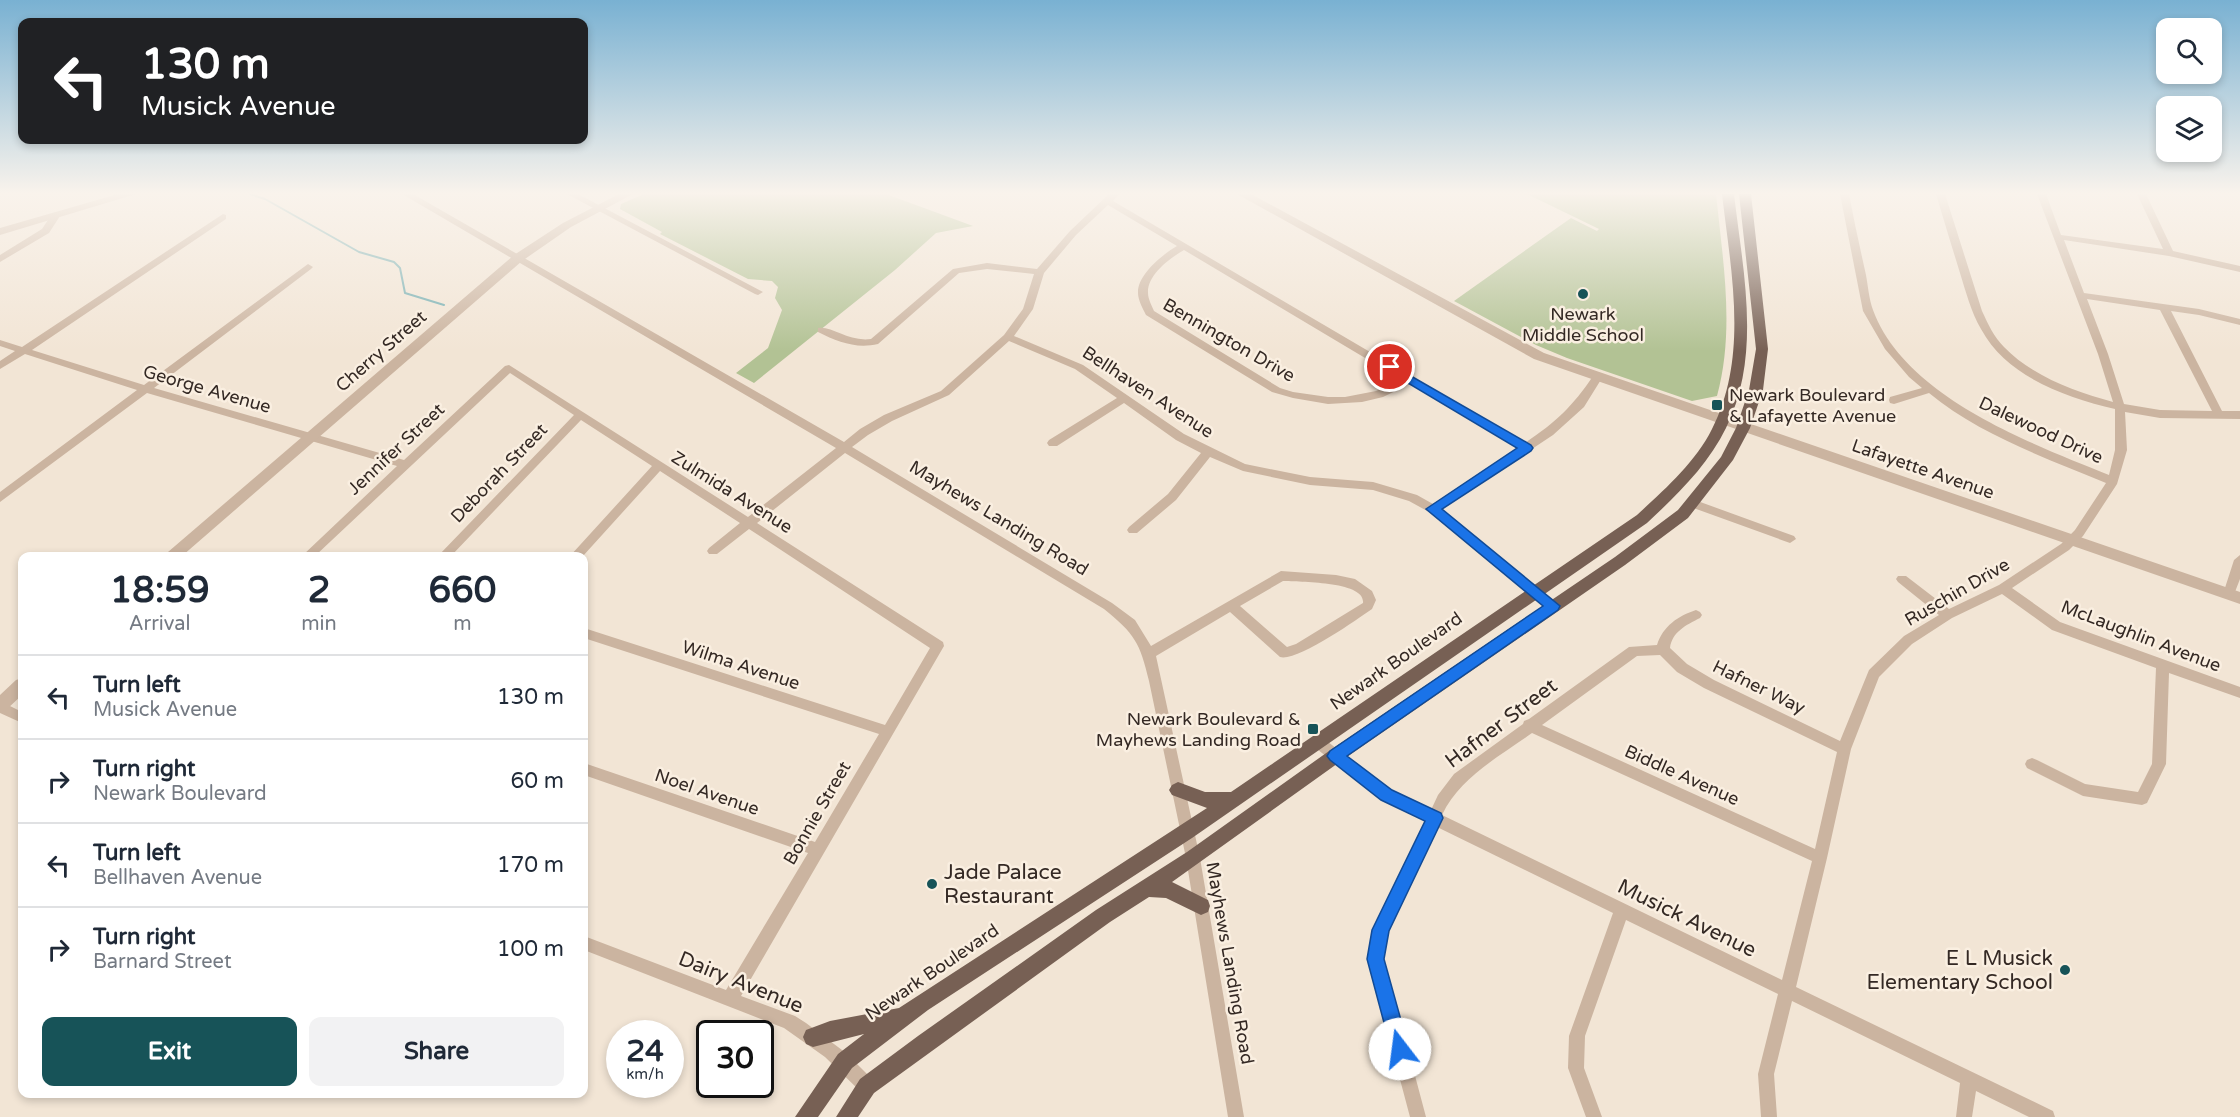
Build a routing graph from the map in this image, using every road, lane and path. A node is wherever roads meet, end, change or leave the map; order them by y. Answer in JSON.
{"nodes":[{"id":1,"x":21,"y":246,"type":"edge"},
{"id":2,"x":180,"y":246,"type":"edge"},
{"id":3,"x":497,"y":246,"type":"edge"},
{"id":4,"x":535,"y":246,"type":"edge"},
{"id":5,"x":671,"y":246,"type":"edge"},
{"id":6,"x":1062,"y":246,"type":"edge"},
{"id":7,"x":1185,"y":246,"type":"joint"},
{"id":8,"x":1337,"y":246,"type":"edge"},
{"id":9,"x":1733,"y":246,"type":"edge"},
{"id":10,"x":1751,"y":246,"type":"edge"},
{"id":11,"x":1855,"y":246,"type":"edge"},
{"id":12,"x":1956,"y":246,"type":"edge"},
{"id":13,"x":2062,"y":246,"type":"edge"},
{"id":14,"x":2122,"y":246,"type":"edge"},
{"id":15,"x":2166,"y":246,"type":"edge"},
{"id":16,"x":2169,"y":253,"type":"junction"},
{"id":17,"x":518,"y":258,"type":"junction"},
{"id":18,"x":0,"y":259,"type":"edge"},
{"id":19,"x":308,"y":267,"type":"dead end"},
{"id":20,"x":2240,"y":269,"type":"edge"},
{"id":21,"x":1039,"y":272,"type":"junction"},
{"id":22,"x":759,"y":292,"type":"dead end"},
{"id":23,"x":2080,"y":295,"type":"junction"},
{"id":24,"x":2164,"y":307,"type":"junction"},
{"id":25,"x":2240,"y":322,"type":"edge"},
{"id":26,"x":822,"y":330,"type":"dead end"},
{"id":27,"x":1008,"y":336,"type":"junction"},
{"id":28,"x":0,"y":343,"type":"edge"},
{"id":29,"x":25,"y":350,"type":"junction"},
{"id":30,"x":0,"y":366,"type":"edge"},
{"id":31,"x":509,"y":368,"type":"joint"},
{"id":32,"x":1597,"y":378,"type":"junction"},
{"id":33,"x":1411,"y":380,"type":"junction"},
{"id":34,"x":146,"y":389,"type":"junction"},
{"id":35,"x":1932,"y":389,"type":"junction"},
{"id":36,"x":1125,"y":398,"type":"junction"},
{"id":37,"x":1894,"y":400,"type":"dead end"},
{"id":38,"x":2120,"y":407,"type":"junction"},
{"id":39,"x":2218,"y":414,"type":"junction"},
{"id":40,"x":580,"y":415,"type":"junction"},
{"id":41,"x":2240,"y":415,"type":"edge"},
{"id":42,"x":1722,"y":420,"type":"junction"},
{"id":43,"x":1743,"y":428,"type":"junction"},
{"id":44,"x":312,"y":438,"type":"junction"},
{"id":45,"x":1053,"y":443,"type":"dead end"},
{"id":46,"x":843,"y":447,"type":"junction"},
{"id":47,"x":1526,"y":448,"type":"junction"},
{"id":48,"x":1208,"y":452,"type":"junction"},
{"id":49,"x":407,"y":465,"type":"junction"},
{"id":50,"x":658,"y":466,"type":"junction"},
{"id":51,"x":2114,"y":481,"type":"junction"},
{"id":52,"x":0,"y":498,"type":"edge"},
{"id":53,"x":1692,"y":502,"type":"junction"},
{"id":54,"x":1433,"y":509,"type":"junction"},
{"id":55,"x":748,"y":523,"type":"junction"},
{"id":56,"x":1133,"y":530,"type":"dead end"},
{"id":57,"x":1790,"y":539,"type":"dead end"},
{"id":58,"x":2072,"y":541,"type":"junction"},
{"id":59,"x":713,"y":551,"type":"dead end"},
{"id":60,"x":178,"y":552,"type":"edge"},
{"id":61,"x":312,"y":552,"type":"edge"},
{"id":62,"x":448,"y":552,"type":"edge"},
{"id":63,"x":580,"y":552,"type":"edge"},
{"id":64,"x":2240,"y":560,"type":"edge"},
{"id":65,"x":1902,"y":579,"type":"dead end"},
{"id":66,"x":2004,"y":588,"type":"junction"},
{"id":67,"x":1536,"y":592,"type":"junction"},
{"id":68,"x":2235,"y":596,"type":"edge"},
{"id":69,"x":1231,"y":605,"type":"junction"},
{"id":70,"x":1553,"y":606,"type":"junction"},
{"id":71,"x":1696,"y":615,"type":"dead end"},
{"id":72,"x":1948,"y":615,"type":"junction"},
{"id":73,"x":588,"y":634,"type":"edge"},
{"id":74,"x":938,"y":646,"type":"joint"},
{"id":75,"x":1663,"y":650,"type":"junction"},
{"id":76,"x":1149,"y":654,"type":"junction"},
{"id":77,"x":2163,"y":665,"type":"junction"},
{"id":78,"x":18,"y":689,"type":"edge"},
{"id":79,"x":2240,"y":693,"type":"edge"},
{"id":80,"x":0,"y":706,"type":"edge"},
{"id":81,"x":18,"y":716,"type":"edge"},
{"id":82,"x":1529,"y":725,"type":"junction"},
{"id":83,"x":887,"y":731,"type":"junction"},
{"id":84,"x":1318,"y":742,"type":"junction"},
{"id":85,"x":1844,"y":749,"type":"junction"},
{"id":86,"x":1335,"y":756,"type":"junction"},
{"id":87,"x":2032,"y":764,"type":"dead end"},
{"id":88,"x":588,"y":770,"type":"edge"},
{"id":89,"x":1178,"y":790,"type":"junction"},
{"id":90,"x":1236,"y":798,"type":"junction"},
{"id":91,"x":1435,"y":818,"type":"junction"},
{"id":92,"x":1186,"y":832,"type":"junction"},
{"id":93,"x":818,"y":850,"type":"junction"},
{"id":94,"x":1193,"y":858,"type":"junction"},
{"id":95,"x":1820,"y":858,"type":"junction"},
{"id":96,"x":1146,"y":888,"type":"junction"},
{"id":97,"x":1201,"y":906,"type":"junction"},
{"id":98,"x":1622,"y":910,"type":"junction"},
{"id":99,"x":588,"y":945,"type":"edge"},
{"id":100,"x":1787,"y":990,"type":"junction"},
{"id":101,"x":730,"y":999,"type":"junction"},
{"id":102,"x":906,"y":1015,"type":"junction"},
{"id":103,"x":813,"y":1036,"type":"junction"},
{"id":104,"x":845,"y":1061,"type":"junction"},
{"id":105,"x":1969,"y":1079,"type":"junction"},
{"id":106,"x":867,"y":1086,"type":"junction"},
{"id":107,"x":805,"y":1117,"type":"edge"},
{"id":108,"x":846,"y":1117,"type":"edge"},
{"id":109,"x":1236,"y":1117,"type":"edge"},
{"id":110,"x":1418,"y":1117,"type":"edge"},
{"id":111,"x":1594,"y":1117,"type":"edge"},
{"id":112,"x":1769,"y":1117,"type":"edge"},
{"id":113,"x":1964,"y":1117,"type":"edge"},
{"id":114,"x":2047,"y":1117,"type":"edge"}],
"edges":[{"from":1,"to":18,"type":"street"},
{"from":2,"to":29,"type":"street"},
{"from":3,"to":17,"type":"street","name":"Mayhews Landing Road"},
{"from":4,"to":17,"type":"street","name":"Cherry Street"},
{"from":5,"to":22,"type":"street"},
{"from":6,"to":21,"type":"street"},
{"from":7,"to":33,"type":"street"},
{"from":7,"to":33,"type":"street","name":"Bennington Drive"},
{"from":8,"to":32,"type":"street","name":"Lafayette Avenue"},
{"from":9,"to":42,"type":"main road","name":"Newark Boulevard"},
{"from":10,"to":43,"type":"main road"},
{"from":11,"to":35,"type":"street","name":"Dalewood Drive"},
{"from":12,"to":38,"type":"street"},
{"from":13,"to":23,"type":"street","name":"Ruschin Drive"},
{"from":14,"to":16,"type":"street"},
{"from":15,"to":16,"type":"street"},
{"from":16,"to":20,"type":"street"},
{"from":17,"to":44,"type":"street","name":"Cherry Street"},
{"from":17,"to":46,"type":"street","name":"Mayhews Landing Road"},
{"from":19,"to":34,"type":"street"},
{"from":21,"to":26,"type":"street"},
{"from":21,"to":27,"type":"street"},
{"from":23,"to":24,"type":"street"},
{"from":23,"to":38,"type":"street","name":"Ruschin Drive"},
{"from":24,"to":25,"type":"street"},
{"from":24,"to":39,"type":"street"},
{"from":27,"to":36,"type":"street","name":"Bellhaven Avenue"},
{"from":27,"to":46,"type":"street"},
{"from":28,"to":29,"type":"street","name":"George Avenue"},
{"from":29,"to":30,"type":"street"},
{"from":29,"to":34,"type":"street","name":"George Avenue"},
{"from":31,"to":40,"type":"street","name":"Zulmida Avenue"},
{"from":31,"to":49,"type":"street","name":"Jennifer Street"},
{"from":32,"to":42,"type":"street","name":"Lafayette Avenue"},
{"from":32,"to":47,"type":"street"},
{"from":33,"to":47,"type":"street"},
{"from":34,"to":44,"type":"street","name":"George Avenue"},
{"from":34,"to":52,"type":"street"},
{"from":35,"to":37,"type":"street"},
{"from":35,"to":51,"type":"street","name":"Dalewood Drive"},
{"from":36,"to":45,"type":"street"},
{"from":36,"to":48,"type":"street","name":"Bellhaven Avenue"},
{"from":38,"to":39,"type":"street"},
{"from":38,"to":51,"type":"street","name":"Ruschin Drive"},
{"from":39,"to":41,"type":"street"},
{"from":40,"to":50,"type":"street","name":"Zulmida Avenue"},
{"from":40,"to":62,"type":"street","name":"Deborah Street"},
{"from":42,"to":43,"type":"street","name":"Lafayette Avenue"},
{"from":42,"to":67,"type":"main road","name":"Newark Boulevard"},
{"from":43,"to":53,"type":"main road"},
{"from":43,"to":58,"type":"street","name":"Lafayette Avenue"},
{"from":44,"to":49,"type":"street","name":"George Avenue"},
{"from":44,"to":60,"type":"street","name":"Cherry Street"},
{"from":46,"to":55,"type":"street"},
{"from":46,"to":76,"type":"street","name":"Mayhews Landing Road"},
{"from":47,"to":54,"type":"street"},
{"from":48,"to":54,"type":"street","name":"Bellhaven Avenue"},
{"from":48,"to":56,"type":"street"},
{"from":49,"to":61,"type":"street","name":"Jennifer Street"},
{"from":50,"to":55,"type":"street","name":"Zulmida Avenue"},
{"from":50,"to":63,"type":"street"},
{"from":51,"to":58,"type":"street","name":"Ruschin Drive"},
{"from":53,"to":57,"type":"street"},
{"from":53,"to":70,"type":"main road"},
{"from":54,"to":67,"type":"street","name":"Bellhaven Avenue"},
{"from":55,"to":59,"type":"street"},
{"from":55,"to":74,"type":"street","name":"Zulmida Avenue"},
{"from":58,"to":66,"type":"street","name":"Ruschin Drive"},
{"from":58,"to":68,"type":"street","name":"Lafayette Avenue"},
{"from":64,"to":68,"type":"street"},
{"from":65,"to":72,"type":"street"},
{"from":66,"to":72,"type":"street","name":"Ruschin Drive"},
{"from":66,"to":77,"type":"street","name":"McLaughlin Avenue"},
{"from":67,"to":70,"type":"street","name":"Bellhaven Avenue"},
{"from":67,"to":84,"type":"main road","name":"Newark Boulevard"},
{"from":69,"to":69,"type":"street"},
{"from":69,"to":76,"type":"street"},
{"from":70,"to":86,"type":"main road"},
{"from":71,"to":75,"type":"street"},
{"from":72,"to":85,"type":"street","name":"Ruschin Drive"},
{"from":73,"to":83,"type":"street","name":"Wilma Avenue"},
{"from":74,"to":83,"type":"street","name":"Bonnie Street"},
{"from":75,"to":82,"type":"street","name":"Hafner Street"},
{"from":75,"to":85,"type":"street","name":"Hafner Way"},
{"from":76,"to":89,"type":"street","name":"Mayhews Landing Road"},
{"from":77,"to":79,"type":"street","name":"McLaughlin Avenue"},
{"from":77,"to":87,"type":"street"},
{"from":78,"to":80,"type":"street"},
{"from":80,"to":81,"type":"street"},
{"from":82,"to":91,"type":"street","name":"Hafner Street"},
{"from":82,"to":95,"type":"street","name":"Biddle Avenue"},
{"from":83,"to":93,"type":"street","name":"Bonnie Street"},
{"from":84,"to":86,"type":"street","name":"Musick Avenue"},
{"from":84,"to":90,"type":"main road","name":"Newark Boulevard"},
{"from":85,"to":95,"type":"street","name":"Ruschin Drive"},
{"from":86,"to":91,"type":"street","name":"Musick Avenue"},
{"from":86,"to":94,"type":"main road"},
{"from":88,"to":93,"type":"street","name":"Noel Avenue"},
{"from":89,"to":90,"type":"main road"},
{"from":89,"to":92,"type":"street","name":"Mayhews Landing Road"},
{"from":90,"to":92,"type":"main road","name":"Newark Boulevard"},
{"from":91,"to":98,"type":"street","name":"Musick Avenue"},
{"from":91,"to":110,"type":"street","name":"Hafner Street"},
{"from":92,"to":94,"type":"street","name":"Mayhews Landing Road"},
{"from":92,"to":102,"type":"main road","name":"Newark Boulevard"},
{"from":93,"to":101,"type":"street","name":"Bonnie Street"},
{"from":94,"to":96,"type":"main road"},
{"from":94,"to":97,"type":"street","name":"Mayhews Landing Road"},
{"from":95,"to":100,"type":"street","name":"Ruschin Drive"},
{"from":96,"to":97,"type":"main road"},
{"from":96,"to":106,"type":"main road"},
{"from":97,"to":109,"type":"street","name":"Mayhews Landing Road"},
{"from":98,"to":100,"type":"street","name":"Musick Avenue"},
{"from":98,"to":111,"type":"street"},
{"from":99,"to":101,"type":"street","name":"Dairy Avenue"},
{"from":100,"to":105,"type":"street","name":"Musick Avenue"},
{"from":100,"to":112,"type":"street","name":"Ruschin Drive"},
{"from":101,"to":103,"type":"street","name":"Dairy Avenue"},
{"from":102,"to":103,"type":"main road"},
{"from":102,"to":104,"type":"main road","name":"Newark Boulevard"},
{"from":103,"to":104,"type":"street","name":"Dairy Avenue"},
{"from":104,"to":106,"type":"street","name":"Dairy Avenue"},
{"from":104,"to":107,"type":"main road","name":"Newark Boulevard"},
{"from":105,"to":113,"type":"street"},
{"from":105,"to":114,"type":"street","name":"Musick Avenue"},
{"from":106,"to":108,"type":"main road"}]}
